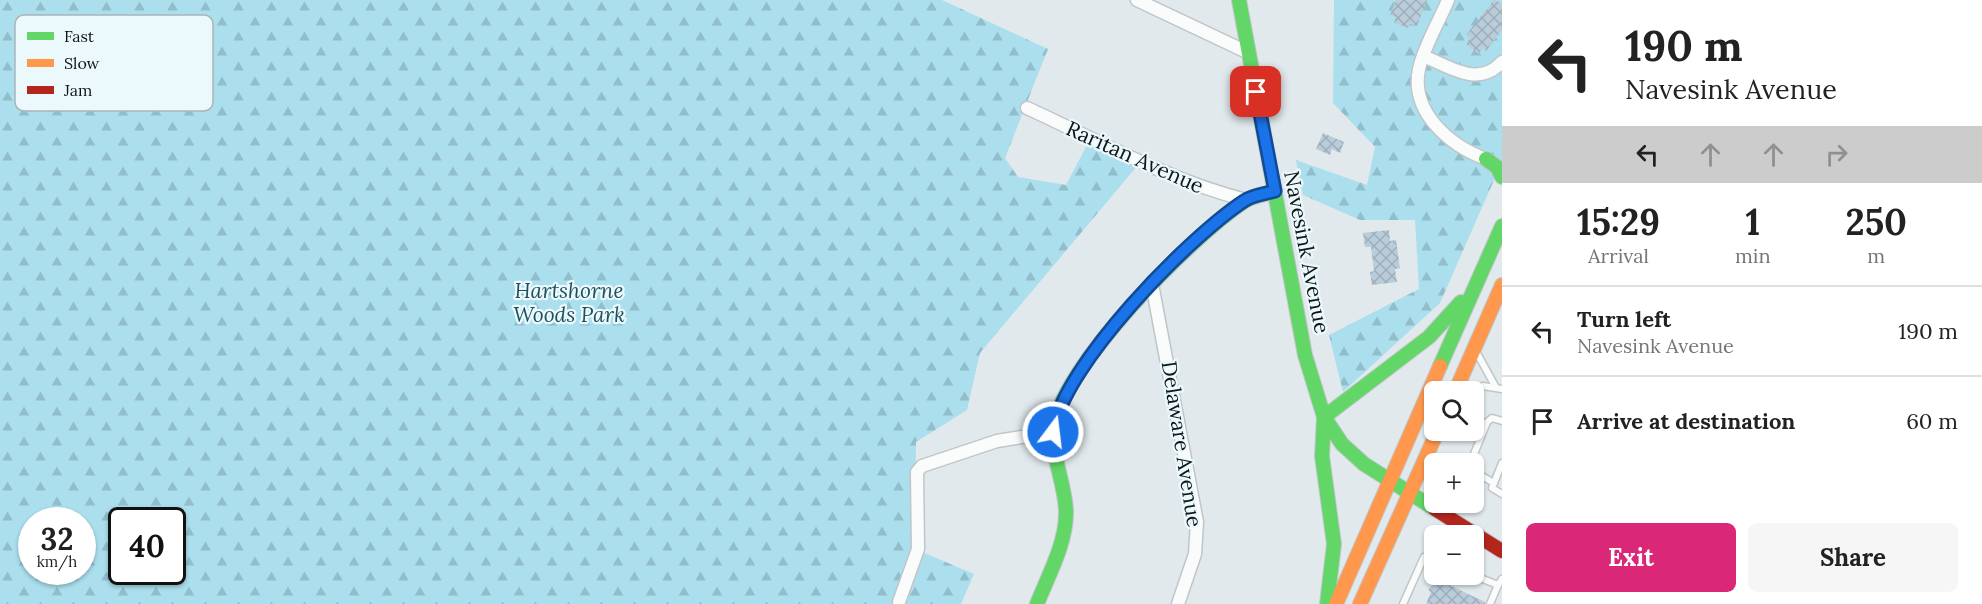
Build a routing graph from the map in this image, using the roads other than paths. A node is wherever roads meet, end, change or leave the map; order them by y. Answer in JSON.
{"nodes":[{"id":1,"x":1137,"y":0,"type":"edge"},
{"id":2,"x":1239,"y":0,"type":"edge"},
{"id":3,"x":1448,"y":0,"type":"edge"},
{"id":4,"x":1249,"y":53,"type":"junction"},
{"id":5,"x":1423,"y":56,"type":"junction"},
{"id":6,"x":1502,"y":62,"type":"edge"},
{"id":7,"x":1027,"y":108,"type":"dead end"},
{"id":8,"x":1502,"y":156,"type":"edge"},
{"id":9,"x":1486,"y":159,"type":"junction"},
{"id":10,"x":1502,"y":177,"type":"edge"},
{"id":11,"x":1275,"y":191,"type":"junction"},
{"id":12,"x":1246,"y":200,"type":"junction"},
{"id":13,"x":1502,"y":226,"type":"edge"},
{"id":14,"x":1481,"y":273,"type":"junction"},
{"id":15,"x":1152,"y":284,"type":"junction"},
{"id":16,"x":1502,"y":285,"type":"edge"},
{"id":17,"x":1477,"y":342,"type":"junction"},
{"id":18,"x":1460,"y":381,"type":"edge"},
{"id":19,"x":1484,"y":386,"type":"edge"},
{"id":20,"x":1495,"y":386,"type":"junction"},
{"id":21,"x":1502,"y":389,"type":"edge"},
{"id":22,"x":1324,"y":417,"type":"junction"},
{"id":23,"x":1502,"y":421,"type":"edge"},
{"id":24,"x":1053,"y":432,"type":"junction"},
{"id":25,"x":1433,"y":441,"type":"edge"},
{"id":26,"x":1474,"y":453,"type":"edge"},
{"id":27,"x":1502,"y":463,"type":"edge"},
{"id":28,"x":1484,"y":477,"type":"edge"},
{"id":29,"x":1390,"y":482,"type":"junction"},
{"id":30,"x":1494,"y":483,"type":"junction"},
{"id":31,"x":1410,"y":493,"type":"junction"},
{"id":32,"x":1502,"y":494,"type":"edge"},
{"id":33,"x":1502,"y":550,"type":"edge"},
{"id":34,"x":1424,"y":557,"type":"edge"},
{"id":35,"x":1484,"y":578,"type":"edge"},
{"id":36,"x":1500,"y":582,"type":"edge"},
{"id":37,"x":899,"y":602,"type":"dead end"},
{"id":38,"x":1038,"y":604,"type":"edge"},
{"id":39,"x":1178,"y":604,"type":"edge"},
{"id":40,"x":1327,"y":604,"type":"edge"},
{"id":41,"x":1336,"y":604,"type":"edge"},
{"id":42,"x":1360,"y":604,"type":"edge"},
{"id":43,"x":1402,"y":604,"type":"edge"},
{"id":44,"x":1490,"y":604,"type":"edge"}],
"edges":[{"from":1,"to":4,"type":"street"},
{"from":2,"to":4,"type":"main road","name":"Navesink Avenue"},
{"from":3,"to":5,"type":"street"},
{"from":4,"to":11,"type":"main road","name":"Navesink Avenue"},
{"from":5,"to":6,"type":"street"},
{"from":5,"to":9,"type":"street"},
{"from":7,"to":12,"type":"street","name":"Raritan Avenue"},
{"from":8,"to":9,"type":"main road"},
{"from":9,"to":10,"type":"main road"},
{"from":11,"to":12,"type":"main road"},
{"from":11,"to":22,"type":"main road","name":"Navesink Avenue"},
{"from":12,"to":15,"type":"main road"},
{"from":13,"to":14,"type":"main road"},
{"from":14,"to":22,"type":"main road"},
{"from":14,"to":29,"type":"main road"},
{"from":15,"to":24,"type":"main road"},
{"from":15,"to":39,"type":"street","name":"Delaware Avenue"},
{"from":16,"to":17,"type":"main road"},
{"from":17,"to":18,"type":"main road"},
{"from":17,"to":20,"type":"lane"},
{"from":19,"to":20,"type":"lane"},
{"from":20,"to":21,"type":"lane"},
{"from":22,"to":29,"type":"main road","name":"Navesink Avenue"},
{"from":22,"to":40,"type":"main road"},
{"from":23,"to":26,"type":"lane"},
{"from":24,"to":37,"type":"street"},
{"from":24,"to":38,"type":"main road"},
{"from":25,"to":31,"type":"main road"},
{"from":27,"to":30,"type":"lane"},
{"from":28,"to":30,"type":"lane"},
{"from":29,"to":31,"type":"main road","name":"Navesink Avenue"},
{"from":29,"to":41,"type":"main road"},
{"from":30,"to":32,"type":"lane"},
{"from":31,"to":33,"type":"main road","name":"Navesink Avenue"},
{"from":31,"to":42,"type":"main road"},
{"from":34,"to":43,"type":"lane"},
{"from":35,"to":36,"type":"lane"},
{"from":36,"to":44,"type":"lane"}]}
